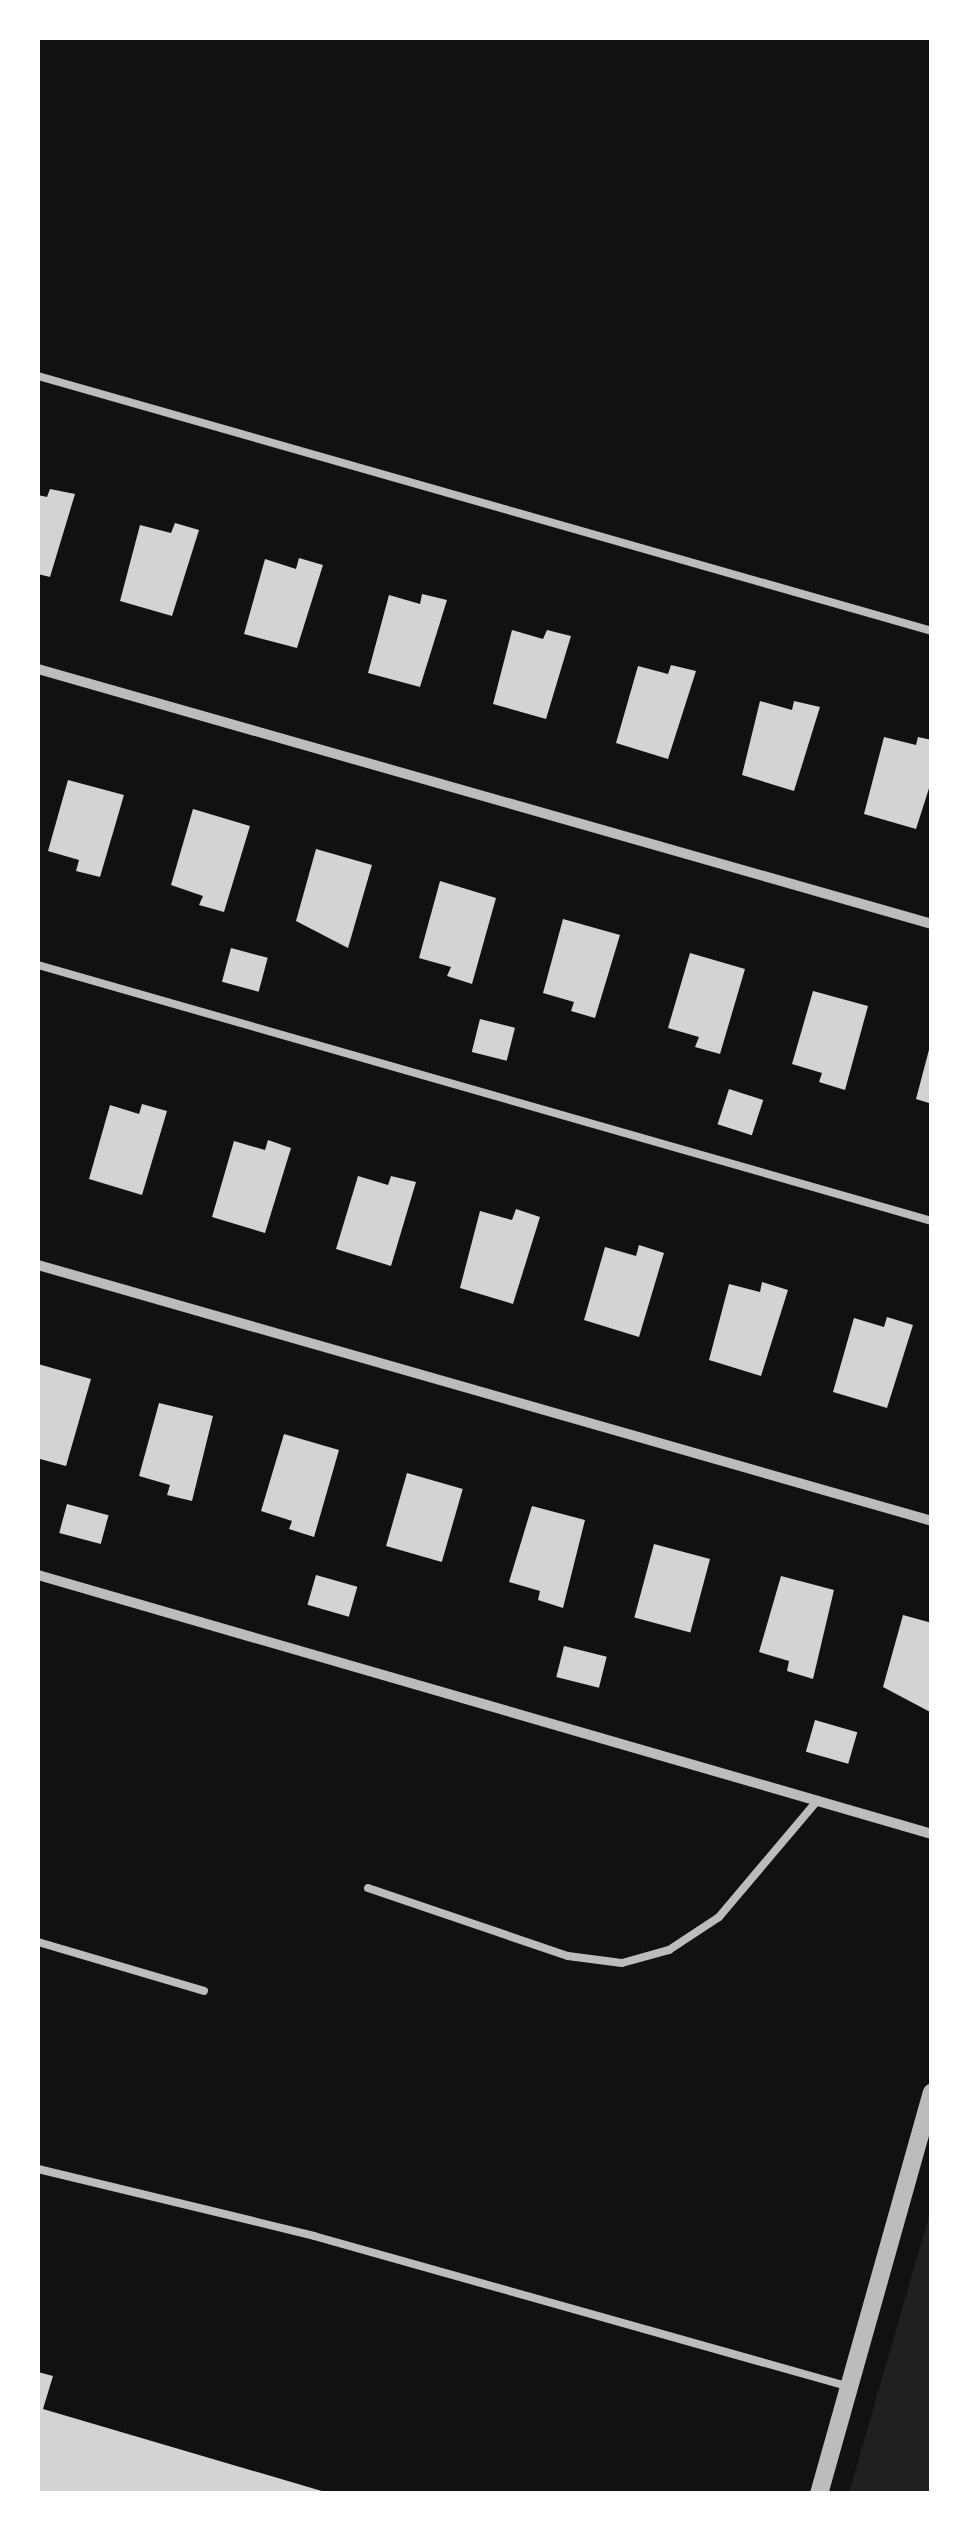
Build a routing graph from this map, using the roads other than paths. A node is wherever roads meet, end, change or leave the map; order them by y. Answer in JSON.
{"nodes":[{"id":1,"x":38,"y":376,"type":"edge"},
{"id":2,"x":932,"y":631,"type":"edge"},
{"id":3,"x":38,"y":669,"type":"edge"},
{"id":4,"x":932,"y":924,"type":"edge"},
{"id":5,"x":38,"y":966,"type":"edge"},
{"id":6,"x":932,"y":1221,"type":"edge"},
{"id":7,"x":38,"y":1265,"type":"edge"},
{"id":8,"x":932,"y":1521,"type":"edge"},
{"id":9,"x":38,"y":1574,"type":"edge"},
{"id":10,"x":817,"y":1800,"type":"junction"},
{"id":11,"x":932,"y":1834,"type":"edge"},
{"id":12,"x":368,"y":1888,"type":"dead end"},
{"id":13,"x":38,"y":1942,"type":"edge"},
{"id":14,"x":204,"y":1991,"type":"dead end"},
{"id":15,"x":932,"y":2093,"type":"edge"},
{"id":16,"x":38,"y":2169,"type":"edge"},
{"id":17,"x":850,"y":2387,"type":"junction"},
{"id":18,"x":819,"y":2494,"type":"edge"}],
"edges":[{"from":1,"to":2,"type":"lane"},
{"from":3,"to":4,"type":"street"},
{"from":5,"to":6,"type":"lane"},
{"from":7,"to":8,"type":"street"},
{"from":9,"to":10,"type":"street"},
{"from":10,"to":11,"type":"street"},
{"from":10,"to":12,"type":"lane"},
{"from":13,"to":14,"type":"lane"},
{"from":15,"to":17,"type":"street"},
{"from":16,"to":17,"type":"lane"},
{"from":17,"to":18,"type":"street"}]}
